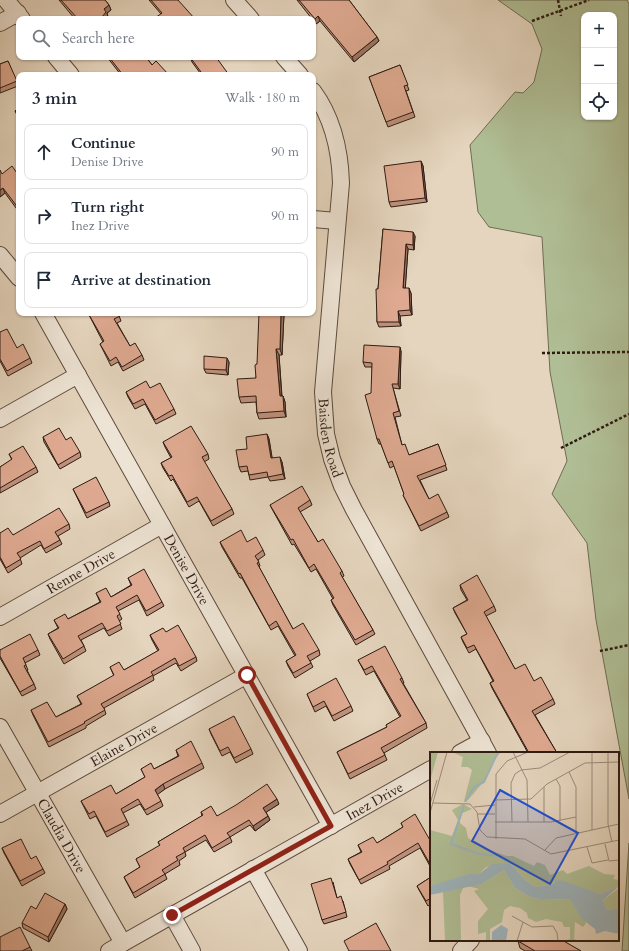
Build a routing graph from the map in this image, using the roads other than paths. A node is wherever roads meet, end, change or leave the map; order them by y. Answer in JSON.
{"nodes":[{"id":1,"x":6,"y":0,"type":"edge"},
{"id":2,"x":234,"y":0,"type":"edge"},
{"id":3,"x":20,"y":16,"type":"edge"},
{"id":4,"x":248,"y":16,"type":"edge"},
{"id":5,"x":16,"y":17,"type":"edge"},
{"id":6,"x":0,"y":23,"type":"edge"},
{"id":7,"x":59,"y":60,"type":"edge"},
{"id":8,"x":287,"y":60,"type":"edge"},
{"id":9,"x":69,"y":72,"type":"edge"},
{"id":10,"x":297,"y":72,"type":"edge"},
{"id":11,"x":316,"y":95,"type":"edge"},
{"id":12,"x":316,"y":219,"type":"edge"},
{"id":13,"x":338,"y":221,"type":"junction"},
{"id":14,"x":0,"y":255,"type":"edge"},
{"id":15,"x":16,"y":274,"type":"edge"},
{"id":16,"x":45,"y":316,"type":"edge"},
{"id":17,"x":78,"y":374,"type":"junction"},
{"id":18,"x":0,"y":419,"type":"edge"},
{"id":19,"x":162,"y":525,"type":"junction"},
{"id":20,"x":0,"y":617,"type":"edge"},
{"id":21,"x":247,"y":675,"type":"junction"},
{"id":22,"x":0,"y":727,"type":"edge"},
{"id":23,"x":485,"y":747,"type":"edge"},
{"id":24,"x":464,"y":752,"type":"edge"},
{"id":25,"x":430,"y":770,"type":"edge"},
{"id":26,"x":37,"y":794,"type":"junction"},
{"id":27,"x":0,"y":814,"type":"edge"},
{"id":28,"x":331,"y":826,"type":"junction"},
{"id":29,"x":253,"y":869,"type":"junction"},
{"id":30,"x":172,"y":915,"type":"junction"},
{"id":31,"x":470,"y":941,"type":"edge"},
{"id":32,"x":116,"y":947,"type":"edge"},
{"id":33,"x":192,"y":951,"type":"edge"},
{"id":34,"x":299,"y":951,"type":"edge"},
{"id":35,"x":461,"y":951,"type":"edge"}],
"edges":[{"from":1,"to":3,"type":"street"},
{"from":2,"to":4,"type":"street"},
{"from":5,"to":6,"type":"street"},
{"from":7,"to":9,"type":"street"},
{"from":8,"to":10,"type":"street"},
{"from":11,"to":13,"type":"street","name":"Baisden Road"},
{"from":12,"to":13,"type":"street"},
{"from":13,"to":23,"type":"street","name":"Baisden Road"},
{"from":14,"to":15,"type":"street"},
{"from":16,"to":17,"type":"street","name":"Denise Drive"},
{"from":17,"to":18,"type":"street"},
{"from":17,"to":19,"type":"street","name":"Denise Drive"},
{"from":19,"to":20,"type":"street","name":"Renne Drive"},
{"from":19,"to":21,"type":"street","name":"Denise Drive"},
{"from":21,"to":26,"type":"street","name":"Elaine Drive"},
{"from":21,"to":28,"type":"street","name":"Denise Drive"},
{"from":22,"to":26,"type":"street","name":"Claudia Drive"},
{"from":23,"to":24,"type":"street"},
{"from":25,"to":28,"type":"street","name":"Inez Drive"},
{"from":26,"to":27,"type":"street","name":"Elaine Drive"},
{"from":26,"to":32,"type":"street","name":"Claudia Drive"},
{"from":28,"to":29,"type":"street","name":"Inez Drive"},
{"from":29,"to":30,"type":"street","name":"Inez Drive"},
{"from":29,"to":34,"type":"street"},
{"from":30,"to":32,"type":"street","name":"Inez Drive"},
{"from":30,"to":33,"type":"street"},
{"from":31,"to":35,"type":"street"}]}
